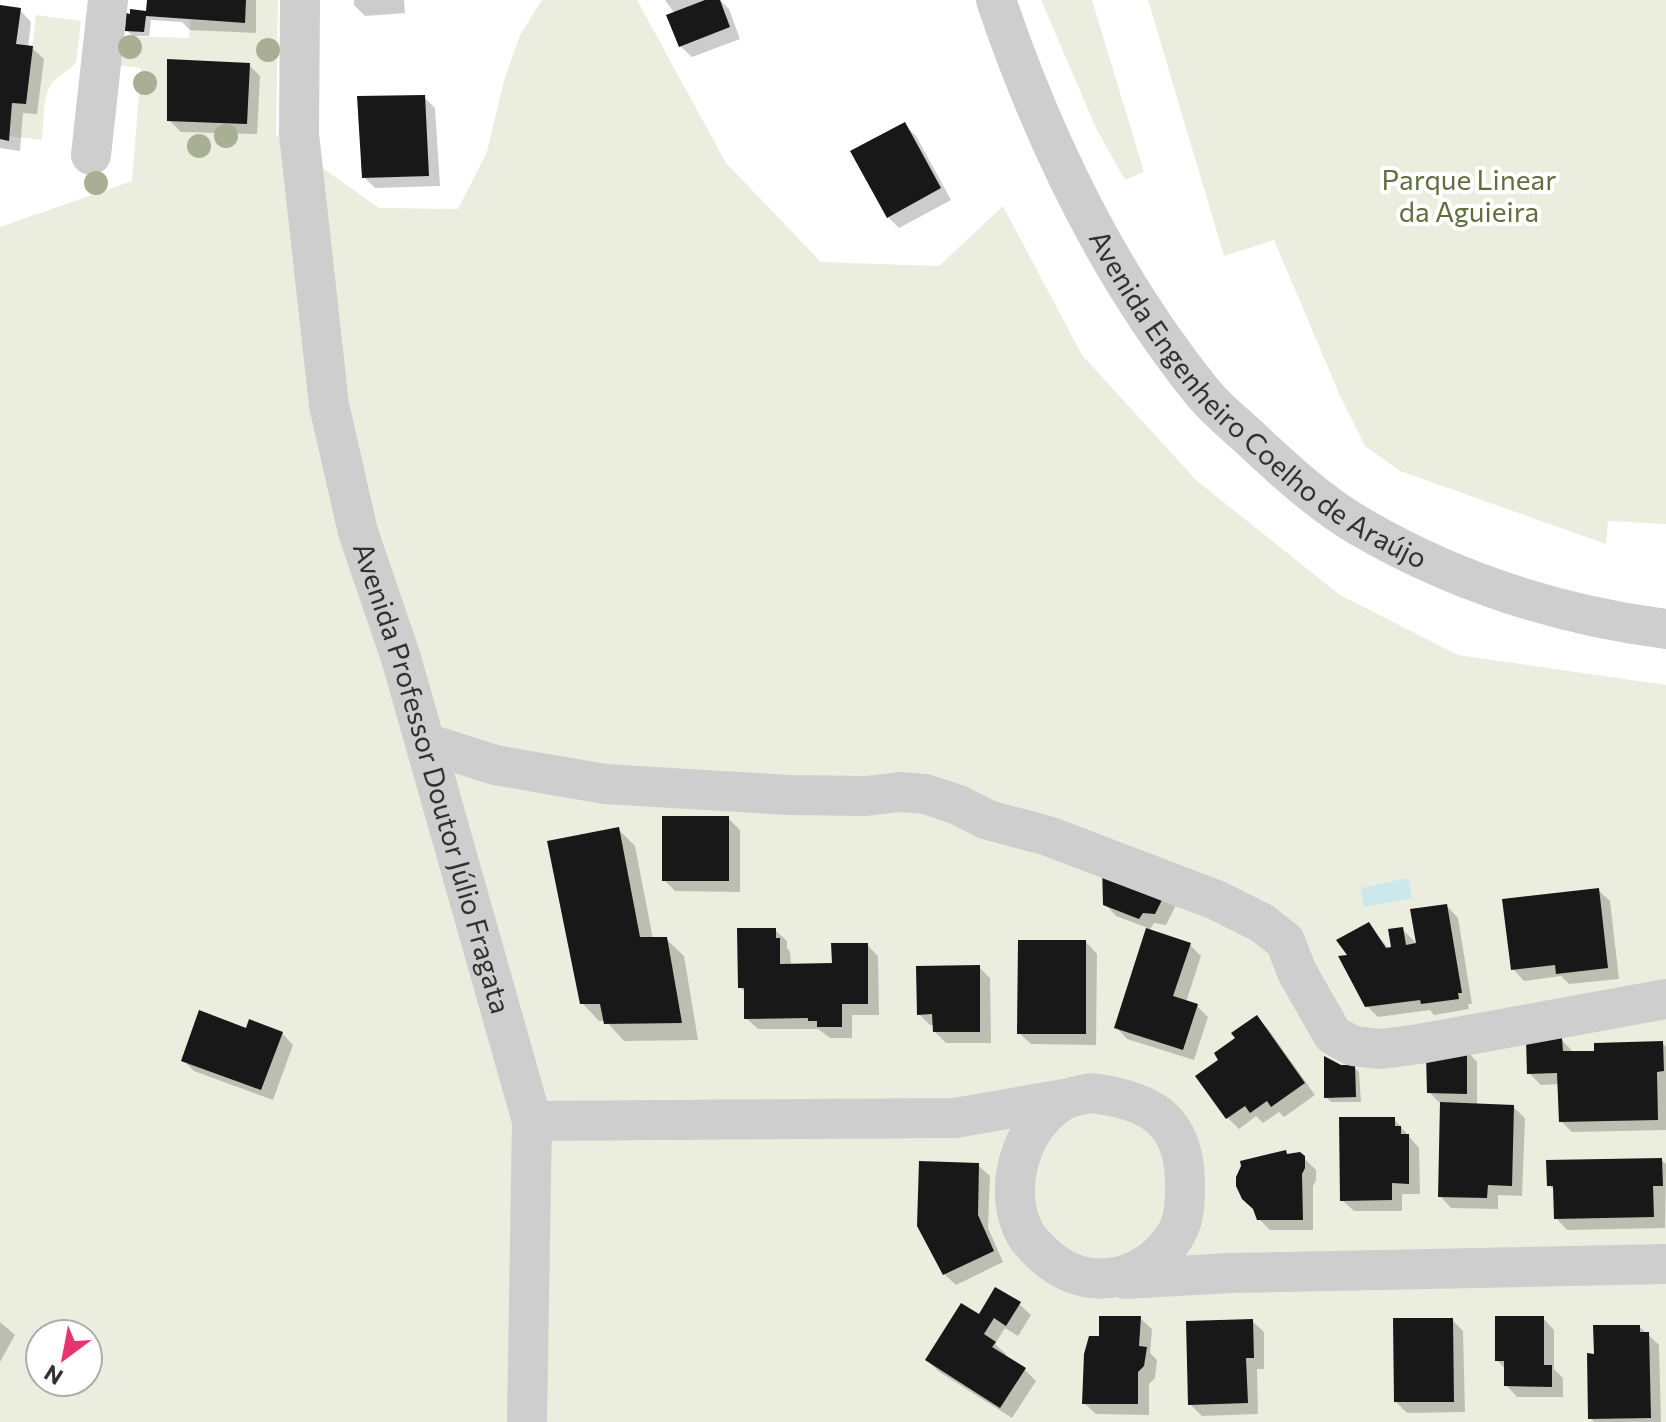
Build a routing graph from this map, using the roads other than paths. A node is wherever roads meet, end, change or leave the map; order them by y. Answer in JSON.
{"nodes":[{"id":1,"x":108,"y":0,"type":"edge"},
{"id":2,"x":300,"y":0,"type":"edge"},
{"id":3,"x":325,"y":0,"type":"edge"},
{"id":4,"x":996,"y":0,"type":"edge"},
{"id":5,"x":299,"y":134,"type":"junction"},
{"id":6,"x":91,"y":155,"type":"dead end"},
{"id":7,"x":1666,"y":629,"type":"edge"},
{"id":8,"x":426,"y":743,"type":"junction"},
{"id":9,"x":1666,"y":999,"type":"edge"},
{"id":10,"x":1064,"y":1099,"type":"junction"},
{"id":11,"x":955,"y":1118,"type":"junction"},
{"id":12,"x":532,"y":1121,"type":"junction"},
{"id":13,"x":1017,"y":1164,"type":"junction"},
{"id":14,"x":1185,"y":1206,"type":"junction"},
{"id":15,"x":1666,"y":1264,"type":"edge"},
{"id":16,"x":1230,"y":1273,"type":"junction"},
{"id":17,"x":1113,"y":1279,"type":"junction"},
{"id":18,"x":527,"y":1422,"type":"edge"}],
"edges":[{"from":1,"to":6,"type":"street"},
{"from":2,"to":5,"type":"street","name":"Avenida Professor Doutor Júlio Fragata"},
{"from":3,"to":5,"type":"street","name":"Avenida Professor Doutor Júlio Fragata"},
{"from":4,"to":7,"type":"street","name":"Avenida Engenheiro Coelho de Araújo"},
{"from":5,"to":8,"type":"street","name":"Avenida Professor Doutor Júlio Fragata"},
{"from":8,"to":9,"type":"street"},
{"from":8,"to":12,"type":"street","name":"Avenida Professor Doutor Júlio Fragata"},
{"from":10,"to":11,"type":"street"},
{"from":10,"to":13,"type":"street"},
{"from":10,"to":14,"type":"street"},
{"from":11,"to":12,"type":"street"},
{"from":11,"to":13,"type":"street"},
{"from":12,"to":18,"type":"street","name":"Avenida Professor Doutor Júlio Fragata"},
{"from":13,"to":17,"type":"street"},
{"from":14,"to":16,"type":"street"},
{"from":14,"to":17,"type":"street"},
{"from":15,"to":16,"type":"street"},
{"from":16,"to":17,"type":"street"}]}
